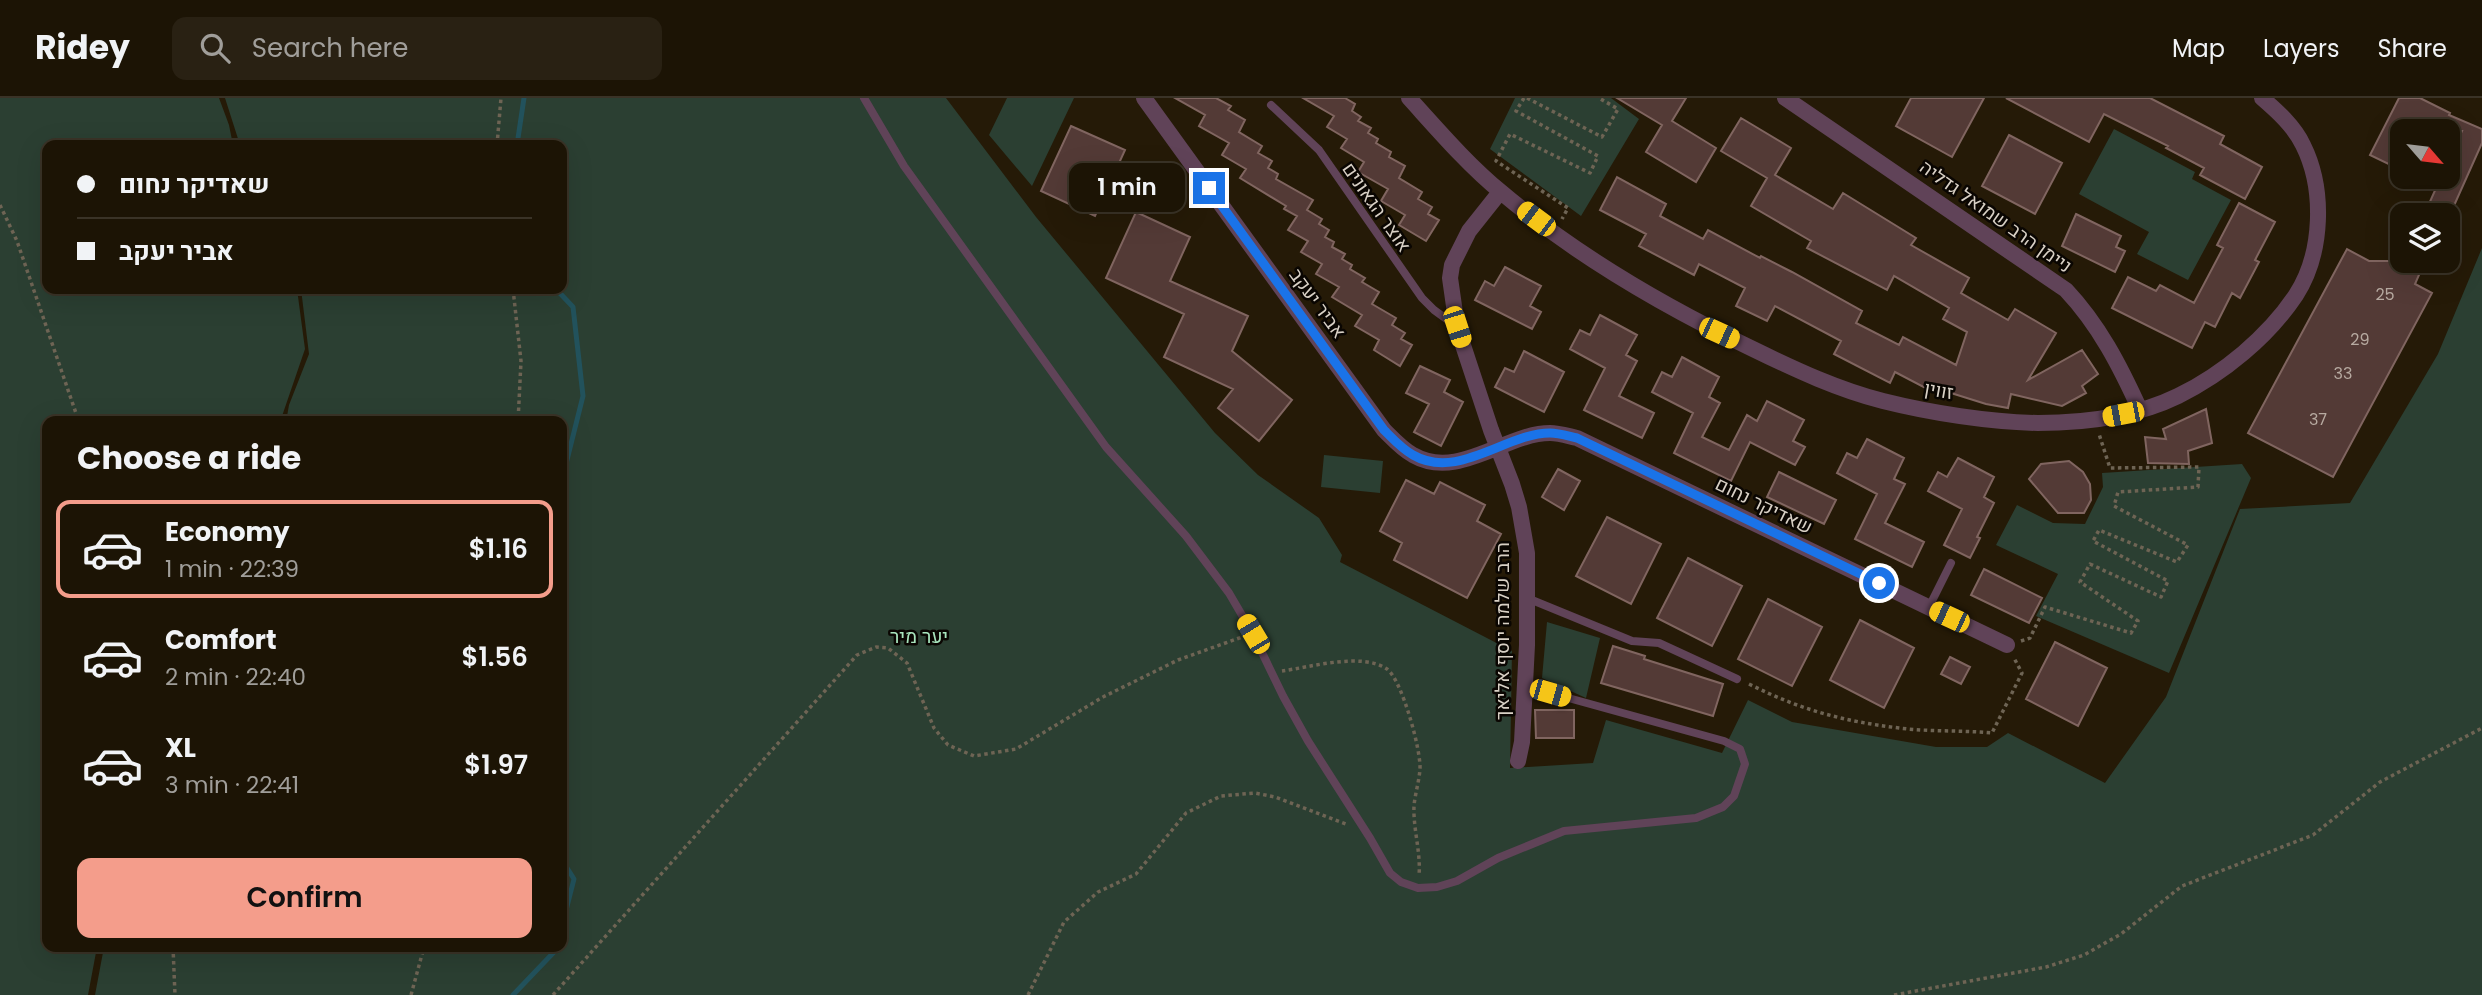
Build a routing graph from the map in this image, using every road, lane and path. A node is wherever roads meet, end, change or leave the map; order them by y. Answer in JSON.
{"nodes":[{"id":1,"x":501,"y":98,"type":"edge"},
{"id":2,"x":864,"y":98,"type":"edge"},
{"id":3,"x":1144,"y":98,"type":"edge"},
{"id":4,"x":1409,"y":98,"type":"edge"},
{"id":5,"x":1525,"y":98,"type":"edge"},
{"id":6,"x":1599,"y":98,"type":"edge"},
{"id":7,"x":1785,"y":98,"type":"edge"},
{"id":8,"x":2262,"y":98,"type":"edge"},
{"id":9,"x":1270,"y":104,"type":"dead end"},
{"id":10,"x":497,"y":140,"type":"edge"},
{"id":11,"x":1500,"y":192,"type":"junction"},
{"id":12,"x":0,"y":205,"type":"edge"},
{"id":13,"x":1554,"y":233,"type":"junction"},
{"id":14,"x":514,"y":294,"type":"edge"},
{"id":15,"x":1457,"y":327,"type":"junction"},
{"id":16,"x":2140,"y":410,"type":"junction"},
{"id":17,"x":77,"y":416,"type":"edge"},
{"id":18,"x":518,"y":416,"type":"edge"},
{"id":19,"x":2095,"y":420,"type":"junction"},
{"id":20,"x":1498,"y":449,"type":"junction"},
{"id":21,"x":1951,"y":563,"type":"dead end"},
{"id":22,"x":1527,"y":598,"type":"junction"},
{"id":23,"x":1929,"y":607,"type":"junction"},
{"id":24,"x":1253,"y":634,"type":"junction"},
{"id":25,"x":2007,"y":645,"type":"junction"},
{"id":26,"x":1272,"y":672,"type":"junction"},
{"id":27,"x":1737,"y":679,"type":"joint"},
{"id":28,"x":1525,"y":686,"type":"junction"},
{"id":29,"x":2482,"y":728,"type":"edge"},
{"id":30,"x":1518,"y":761,"type":"dead end"},
{"id":31,"x":1370,"y":838,"type":"junction"},
{"id":32,"x":1418,"y":888,"type":"junction"},
{"id":33,"x":173,"y":952,"type":"edge"},
{"id":34,"x":423,"y":952,"type":"edge"},
{"id":35,"x":175,"y":995,"type":"edge"},
{"id":36,"x":411,"y":995,"type":"edge"},
{"id":37,"x":553,"y":995,"type":"edge"},
{"id":38,"x":1028,"y":995,"type":"edge"},
{"id":39,"x":1894,"y":995,"type":"edge"}],
"edges":[{"from":1,"to":10,"type":"path"},
{"from":2,"to":24,"type":"lane"},
{"from":3,"to":20,"type":"street","name":"אביר יעקב"},
{"from":4,"to":11,"type":"street","name":"זווין"},
{"from":5,"to":6,"type":"path"},
{"from":5,"to":13,"type":"path"},
{"from":7,"to":16,"type":"street","name":"ניימן הרב שמואל גדליה"},
{"from":8,"to":16,"type":"street","name":"זווין"},
{"from":9,"to":15,"type":"lane","name":"אוצר הגאונים"},
{"from":11,"to":13,"type":"street","name":"זווין"},
{"from":11,"to":15,"type":"street","name":"הרב שלמה יוסף אליאך"},
{"from":12,"to":17,"type":"path"},
{"from":13,"to":19,"type":"street","name":"זווין"},
{"from":14,"to":18,"type":"path"},
{"from":15,"to":20,"type":"street","name":"הרב שלמה יוסף אליאך"},
{"from":16,"to":19,"type":"street","name":"זווין"},
{"from":19,"to":25,"type":"path"},
{"from":20,"to":22,"type":"street","name":"הרב שלמה יוסף אליאך"},
{"from":20,"to":23,"type":"street","name":"שאדיקר נחום"},
{"from":21,"to":23,"type":"lane"},
{"from":22,"to":27,"type":"lane"},
{"from":22,"to":28,"type":"street","name":"הרב שלמה יוסף אליאך"},
{"from":23,"to":25,"type":"street","name":"שאדיקר נחום"},
{"from":24,"to":26,"type":"lane"},
{"from":24,"to":37,"type":"path"},
{"from":25,"to":27,"type":"path"},
{"from":26,"to":31,"type":"lane"},
{"from":26,"to":32,"type":"path"},
{"from":28,"to":30,"type":"street","name":"הרב שלמה יוסף אליאך"},
{"from":28,"to":32,"type":"lane"},
{"from":29,"to":39,"type":"path"},
{"from":31,"to":32,"type":"lane"},
{"from":31,"to":38,"type":"path"},
{"from":33,"to":35,"type":"path"},
{"from":34,"to":36,"type":"path"}]}
